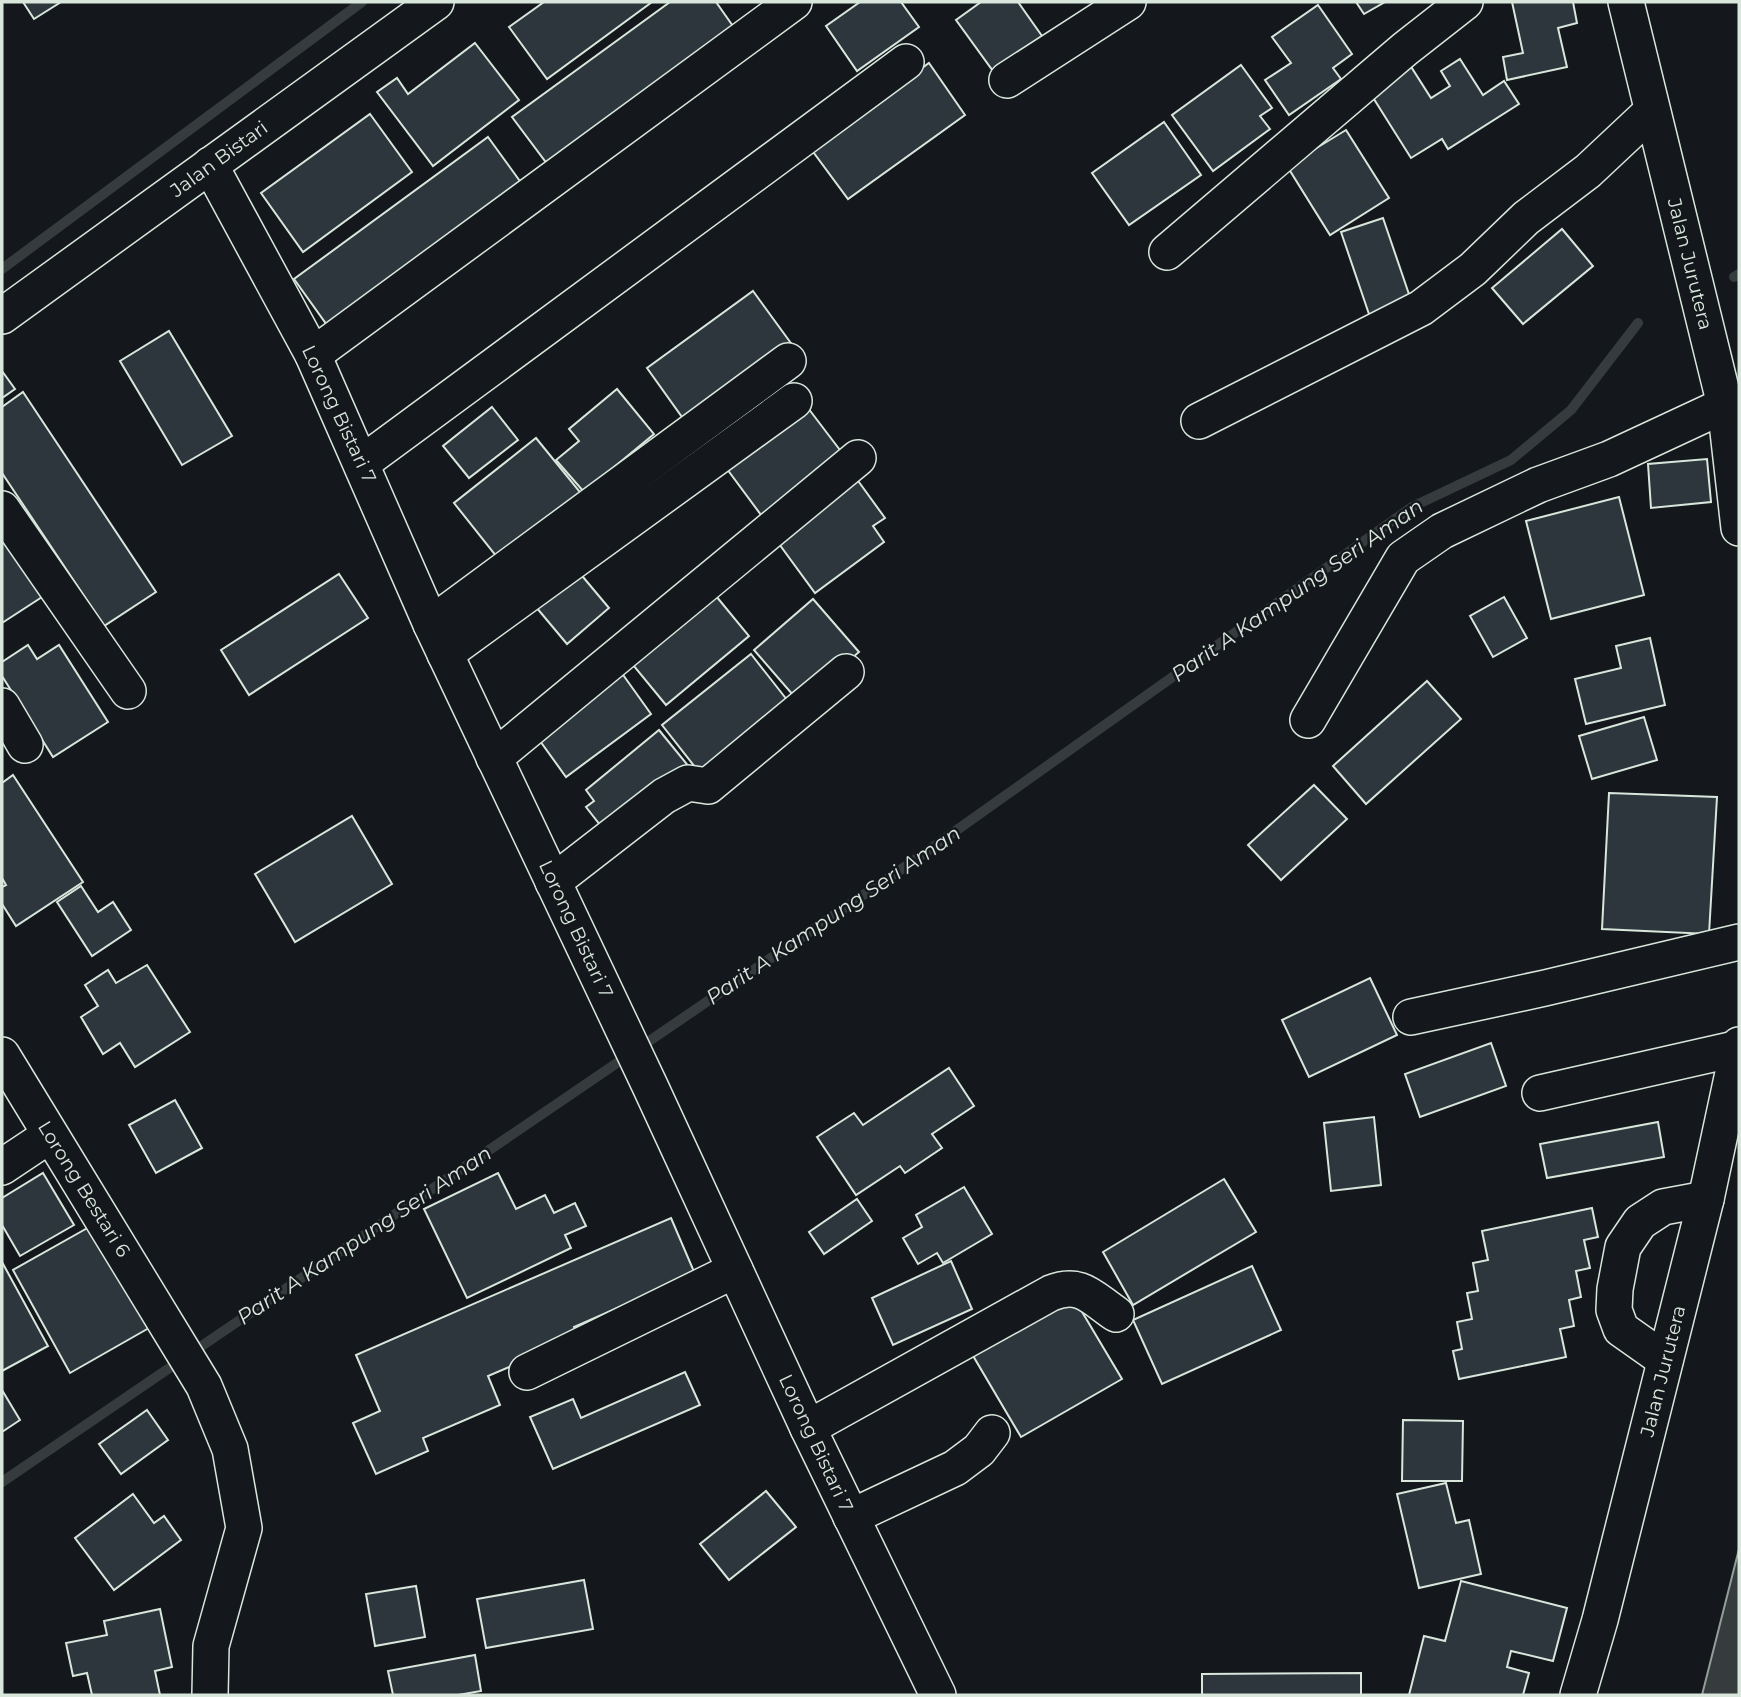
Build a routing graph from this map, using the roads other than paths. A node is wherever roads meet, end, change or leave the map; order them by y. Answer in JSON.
{"nodes":[{"id":1,"x":436,"y":2,"type":"edge"},
{"id":2,"x":794,"y":2,"type":"edge"},
{"id":3,"x":1128,"y":2,"type":"edge"},
{"id":4,"x":1465,"y":2,"type":"edge"},
{"id":5,"x":1626,"y":2,"type":"edge"},
{"id":6,"x":905,"y":62,"type":"dead end"},
{"id":7,"x":1007,"y":80,"type":"dead end"},
{"id":8,"x":1653,"y":111,"type":"junction"},
{"id":9,"x":211,"y":165,"type":"junction"},
{"id":10,"x":1167,"y":252,"type":"dead end"},
{"id":11,"x":2,"y":316,"type":"edge"},
{"id":12,"x":313,"y":355,"type":"junction"},
{"id":13,"x":788,"y":361,"type":"dead end"},
{"id":14,"x":794,"y":401,"type":"dead end"},
{"id":15,"x":1725,"y":405,"type":"junction"},
{"id":16,"x":1199,"y":421,"type":"dead end"},
{"id":17,"x":858,"y":458,"type":"dead end"},
{"id":18,"x":362,"y":463,"type":"junction"},
{"id":19,"x":2,"y":509,"type":"edge"},
{"id":20,"x":1739,"y":528,"type":"edge"},
{"id":21,"x":438,"y":639,"type":"junction"},
{"id":22,"x":846,"y":672,"type":"dead end"},
{"id":23,"x":128,"y":691,"type":"dead end"},
{"id":24,"x":2,"y":706,"type":"edge"},
{"id":25,"x":1308,"y":720,"type":"dead end"},
{"id":26,"x":25,"y":745,"type":"dead end"},
{"id":27,"x":494,"y":758,"type":"junction"},
{"id":28,"x":553,"y":881,"type":"junction"},
{"id":29,"x":1739,"y":942,"type":"edge"},
{"id":30,"x":1411,"y":1017,"type":"dead end"},
{"id":31,"x":1739,"y":1047,"type":"edge"},
{"id":32,"x":2,"y":1055,"type":"edge"},
{"id":33,"x":1540,"y":1093,"type":"dead end"},
{"id":34,"x":50,"y":1135,"type":"junction"},
{"id":35,"x":2,"y":1167,"type":"edge"},
{"id":36,"x":1706,"y":1199,"type":"junction"},
{"id":37,"x":735,"y":1270,"type":"junction"},
{"id":38,"x":1116,"y":1314,"type":"dead end"},
{"id":39,"x":1665,"y":1360,"type":"junction"},
{"id":40,"x":527,"y":1372,"type":"dead end"},
{"id":41,"x":808,"y":1428,"type":"junction"},
{"id":42,"x":992,"y":1433,"type":"dead end"},
{"id":43,"x":851,"y":1517,"type":"junction"},
{"id":44,"x":209,"y":1695,"type":"edge"},
{"id":45,"x":938,"y":1695,"type":"edge"},
{"id":46,"x":1578,"y":1695,"type":"edge"}],
"edges":[{"from":1,"to":9,"type":"street","name":"Jalan Bistari"},
{"from":2,"to":12,"type":"street"},
{"from":3,"to":7,"type":"street"},
{"from":4,"to":10,"type":"street"},
{"from":5,"to":8,"type":"street","name":"Jalan Jurutera"},
{"from":6,"to":18,"type":"street"},
{"from":8,"to":15,"type":"street","name":"Jalan Jurutera"},
{"from":8,"to":16,"type":"street"},
{"from":9,"to":11,"type":"street","name":"Jalan Bistari"},
{"from":9,"to":12,"type":"street","name":"Lorong Bistari 7"},
{"from":12,"to":18,"type":"street","name":"Lorong Bistari 7"},
{"from":13,"to":21,"type":"street"},
{"from":14,"to":21,"type":"street"},
{"from":15,"to":20,"type":"street","name":"Jalan Jurutera"},
{"from":15,"to":25,"type":"street"},
{"from":17,"to":27,"type":"street"},
{"from":18,"to":21,"type":"street","name":"Lorong Bistari 7"},
{"from":19,"to":23,"type":"street"},
{"from":21,"to":27,"type":"street","name":"Lorong Bistari 7"},
{"from":22,"to":28,"type":"street"},
{"from":24,"to":26,"type":"street"},
{"from":27,"to":28,"type":"street","name":"Lorong Bistari 7"},
{"from":28,"to":37,"type":"street","name":"Lorong Bistari 7"},
{"from":29,"to":30,"type":"street"},
{"from":31,"to":33,"type":"street"},
{"from":31,"to":36,"type":"street","name":"Jalan Jurutera"},
{"from":32,"to":34,"type":"street","name":"Lorong Bestari 6"},
{"from":34,"to":35,"type":"street"},
{"from":34,"to":44,"type":"street","name":"Lorong Bestari 6"},
{"from":36,"to":39,"type":"street","name":"Jalan Jurutera"},
{"from":36,"to":39,"type":"street"},
{"from":37,"to":40,"type":"street"},
{"from":37,"to":41,"type":"street","name":"Lorong Bistari 7"},
{"from":38,"to":41,"type":"street"},
{"from":39,"to":46,"type":"street","name":"Jalan Jurutera"},
{"from":41,"to":43,"type":"street","name":"Lorong Bistari 7"},
{"from":42,"to":43,"type":"street"},
{"from":43,"to":45,"type":"street","name":"Lorong Bistari 7"}]}
